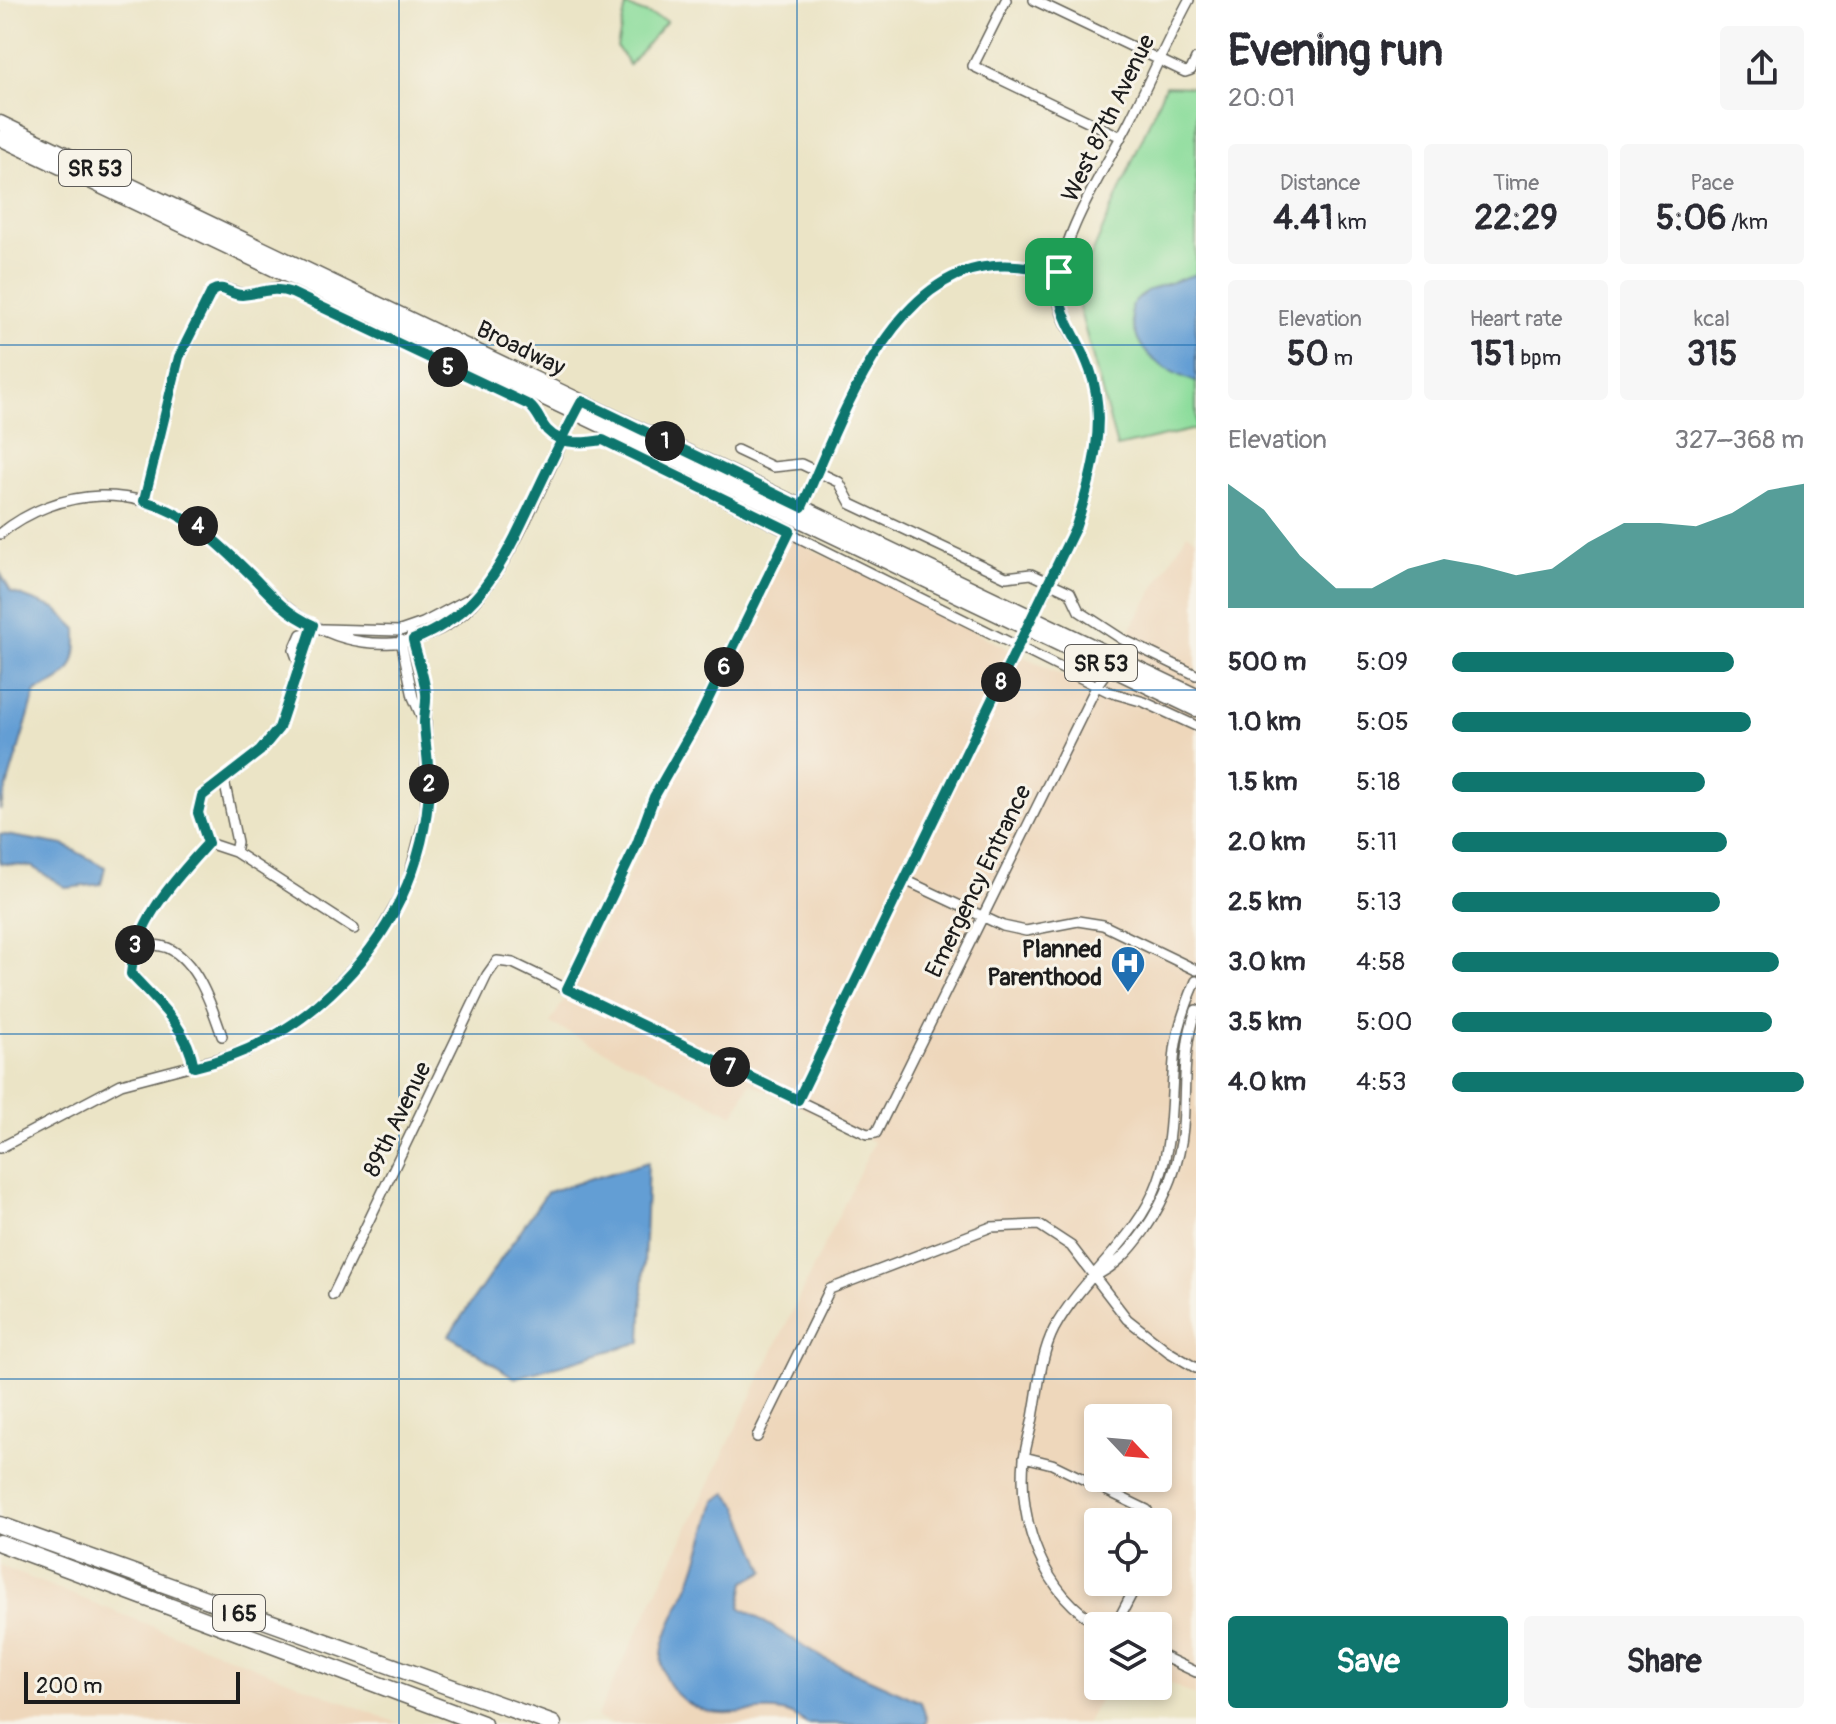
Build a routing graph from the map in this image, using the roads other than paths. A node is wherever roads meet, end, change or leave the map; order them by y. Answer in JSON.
{"nodes":[{"id":1,"x":1006,"y":0,"type":"edge"},
{"id":2,"x":1034,"y":0,"type":"edge"},
{"id":3,"x":1187,"y":4,"type":"edge"},
{"id":4,"x":1196,"y":15,"type":"edge"},
{"id":5,"x":1196,"y":59,"type":"edge"},
{"id":6,"x":1160,"y":60,"type":"junction"},
{"id":7,"x":0,"y":123,"type":"edge"},
{"id":8,"x":1121,"y":137,"type":"junction"},
{"id":9,"x":0,"y":138,"type":"edge"},
{"id":10,"x":1059,"y":272,"type":"junction"},
{"id":11,"x":579,"y":406,"type":"junction"},
{"id":12,"x":563,"y":439,"type":"junction"},
{"id":13,"x":737,"y":450,"type":"dead end"},
{"id":14,"x":818,"y":472,"type":"junction"},
{"id":15,"x":144,"y":501,"type":"junction"},
{"id":16,"x":802,"y":507,"type":"junction"},
{"id":17,"x":790,"y":531,"type":"junction"},
{"id":18,"x":0,"y":534,"type":"edge"},
{"id":19,"x":1049,"y":583,"type":"junction"},
{"id":20,"x":479,"y":593,"type":"junction"},
{"id":21,"x":1030,"y":622,"type":"junction"},
{"id":22,"x":311,"y":628,"type":"junction"},
{"id":23,"x":410,"y":628,"type":"junction"},
{"id":24,"x":323,"y":629,"type":"junction"},
{"id":25,"x":400,"y":631,"type":"junction"},
{"id":26,"x":413,"y":640,"type":"junction"},
{"id":27,"x":402,"y":643,"type":"junction"},
{"id":28,"x":1018,"y":647,"type":"junction"},
{"id":29,"x":1128,"y":663,"type":"junction"},
{"id":30,"x":1108,"y":666,"type":"junction"},
{"id":31,"x":1196,"y":675,"type":"edge"},
{"id":32,"x":1097,"y":685,"type":"junction"},
{"id":33,"x":1196,"y":696,"type":"edge"},
{"id":34,"x":1196,"y":709,"type":"edge"},
{"id":35,"x":424,"y":721,"type":"junction"},
{"id":36,"x":1196,"y":726,"type":"edge"},
{"id":37,"x":224,"y":780,"type":"junction"},
{"id":38,"x":208,"y":843,"type":"junction"},
{"id":39,"x":235,"y":852,"type":"junction"},
{"id":40,"x":905,"y":880,"type":"junction"},
{"id":41,"x":983,"y":918,"type":"junction"},
{"id":42,"x":354,"y":929,"type":"dead end"},
{"id":43,"x":136,"y":943,"type":"junction"},
{"id":44,"x":1196,"y":970,"type":"edge"},
{"id":45,"x":1196,"y":981,"type":"edge"},
{"id":46,"x":567,"y":989,"type":"junction"},
{"id":47,"x":1196,"y":1010,"type":"edge"},
{"id":48,"x":222,"y":1036,"type":"dead end"},
{"id":49,"x":194,"y":1067,"type":"junction"},
{"id":50,"x":798,"y":1100,"type":"junction"},
{"id":51,"x":0,"y":1148,"type":"edge"},
{"id":52,"x":1094,"y":1276,"type":"junction"},
{"id":53,"x":333,"y":1295,"type":"dead end"},
{"id":54,"x":1196,"y":1368,"type":"edge"},
{"id":55,"x":757,"y":1437,"type":"dead end"},
{"id":56,"x":1024,"y":1457,"type":"junction"},
{"id":57,"x":1143,"y":1508,"type":"edge"},
{"id":58,"x":0,"y":1525,"type":"edge"},
{"id":59,"x":0,"y":1543,"type":"edge"},
{"id":60,"x":1086,"y":1612,"type":"edge"},
{"id":61,"x":1172,"y":1661,"type":"edge"},
{"id":62,"x":1196,"y":1672,"type":"edge"},
{"id":63,"x":483,"y":1724,"type":"edge"},
{"id":64,"x":553,"y":1724,"type":"edge"}],
"edges":[{"from":1,"to":8,"type":"street"},
{"from":2,"to":6,"type":"street"},
{"from":3,"to":4,"type":"street"},
{"from":3,"to":6,"type":"street","name":"West 87th Avenue"},
{"from":5,"to":6,"type":"street"},
{"from":6,"to":8,"type":"street","name":"West 87th Avenue"},
{"from":7,"to":11,"type":"main road","name":"Broadway","number":"SR 53"},
{"from":8,"to":10,"type":"street","name":"West 87th Avenue"},
{"from":9,"to":11,"type":"main road","name":"Broadway","number":"SR 53"},
{"from":10,"to":14,"type":"street"},
{"from":10,"to":19,"type":"street","name":"West 87th Avenue"},
{"from":11,"to":12,"type":"street"},
{"from":11,"to":16,"type":"main road","name":"Broadway","number":"SR 53"},
{"from":11,"to":21,"type":"main road","name":"Broadway","number":"SR 53"},
{"from":12,"to":15,"type":"street"},
{"from":12,"to":17,"type":"street"},
{"from":12,"to":20,"type":"street"},
{"from":13,"to":14,"type":"street"},
{"from":14,"to":16,"type":"street"},
{"from":14,"to":19,"type":"street"},
{"from":15,"to":18,"type":"street"},
{"from":15,"to":22,"type":"street"},
{"from":16,"to":21,"type":"main road","name":"Broadway","number":"SR 53"},
{"from":17,"to":28,"type":"street"},
{"from":17,"to":46,"type":"street"},
{"from":19,"to":21,"type":"street","name":"West 87th Avenue"},
{"from":19,"to":31,"type":"street"},
{"from":20,"to":23,"type":"street"},
{"from":20,"to":26,"type":"street"},
{"from":21,"to":28,"type":"street","name":"West 87th Avenue"},
{"from":21,"to":29,"type":"main road","name":"Broadway","number":"SR 53"},
{"from":21,"to":30,"type":"main road","name":"Broadway","number":"SR 53"},
{"from":22,"to":24,"type":"street"},
{"from":22,"to":37,"type":"street"},
{"from":23,"to":25,"type":"street"},
{"from":23,"to":26,"type":"street"},
{"from":24,"to":25,"type":"street"},
{"from":24,"to":27,"type":"street"},
{"from":25,"to":27,"type":"street"},
{"from":26,"to":27,"type":"street"},
{"from":26,"to":35,"type":"street"},
{"from":27,"to":35,"type":"street"},
{"from":28,"to":32,"type":"street"},
{"from":28,"to":40,"type":"street","name":"West 87th Avenue"},
{"from":29,"to":30,"type":"street"},
{"from":29,"to":33,"type":"main road","name":"Broadway","number":"SR 53"},
{"from":30,"to":32,"type":"street","name":"Emergency Entrance"},
{"from":30,"to":34,"type":"main road","name":"Broadway","number":"SR 53"},
{"from":32,"to":36,"type":"street"},
{"from":32,"to":41,"type":"street","name":"Emergency Entrance"},
{"from":35,"to":49,"type":"street"},
{"from":37,"to":38,"type":"street"},
{"from":37,"to":39,"type":"street"},
{"from":38,"to":39,"type":"street"},
{"from":38,"to":43,"type":"street"},
{"from":39,"to":42,"type":"street"},
{"from":40,"to":41,"type":"street"},
{"from":40,"to":50,"type":"street","name":"West 87th Avenue"},
{"from":41,"to":44,"type":"street"},
{"from":41,"to":50,"type":"street","name":"Emergency Entrance"},
{"from":43,"to":48,"type":"street"},
{"from":43,"to":49,"type":"street"},
{"from":45,"to":52,"type":"street"},
{"from":46,"to":50,"type":"street"},
{"from":46,"to":53,"type":"street","name":"89th Avenue"},
{"from":47,"to":52,"type":"street"},
{"from":49,"to":51,"type":"street"},
{"from":52,"to":54,"type":"street"},
{"from":52,"to":55,"type":"street"},
{"from":52,"to":56,"type":"street"},
{"from":56,"to":57,"type":"street"},
{"from":56,"to":60,"type":"street"},
{"from":58,"to":64,"type":"highway","number":"I 65"},
{"from":59,"to":63,"type":"highway","number":"I 65"},
{"from":61,"to":62,"type":"street"}]}
